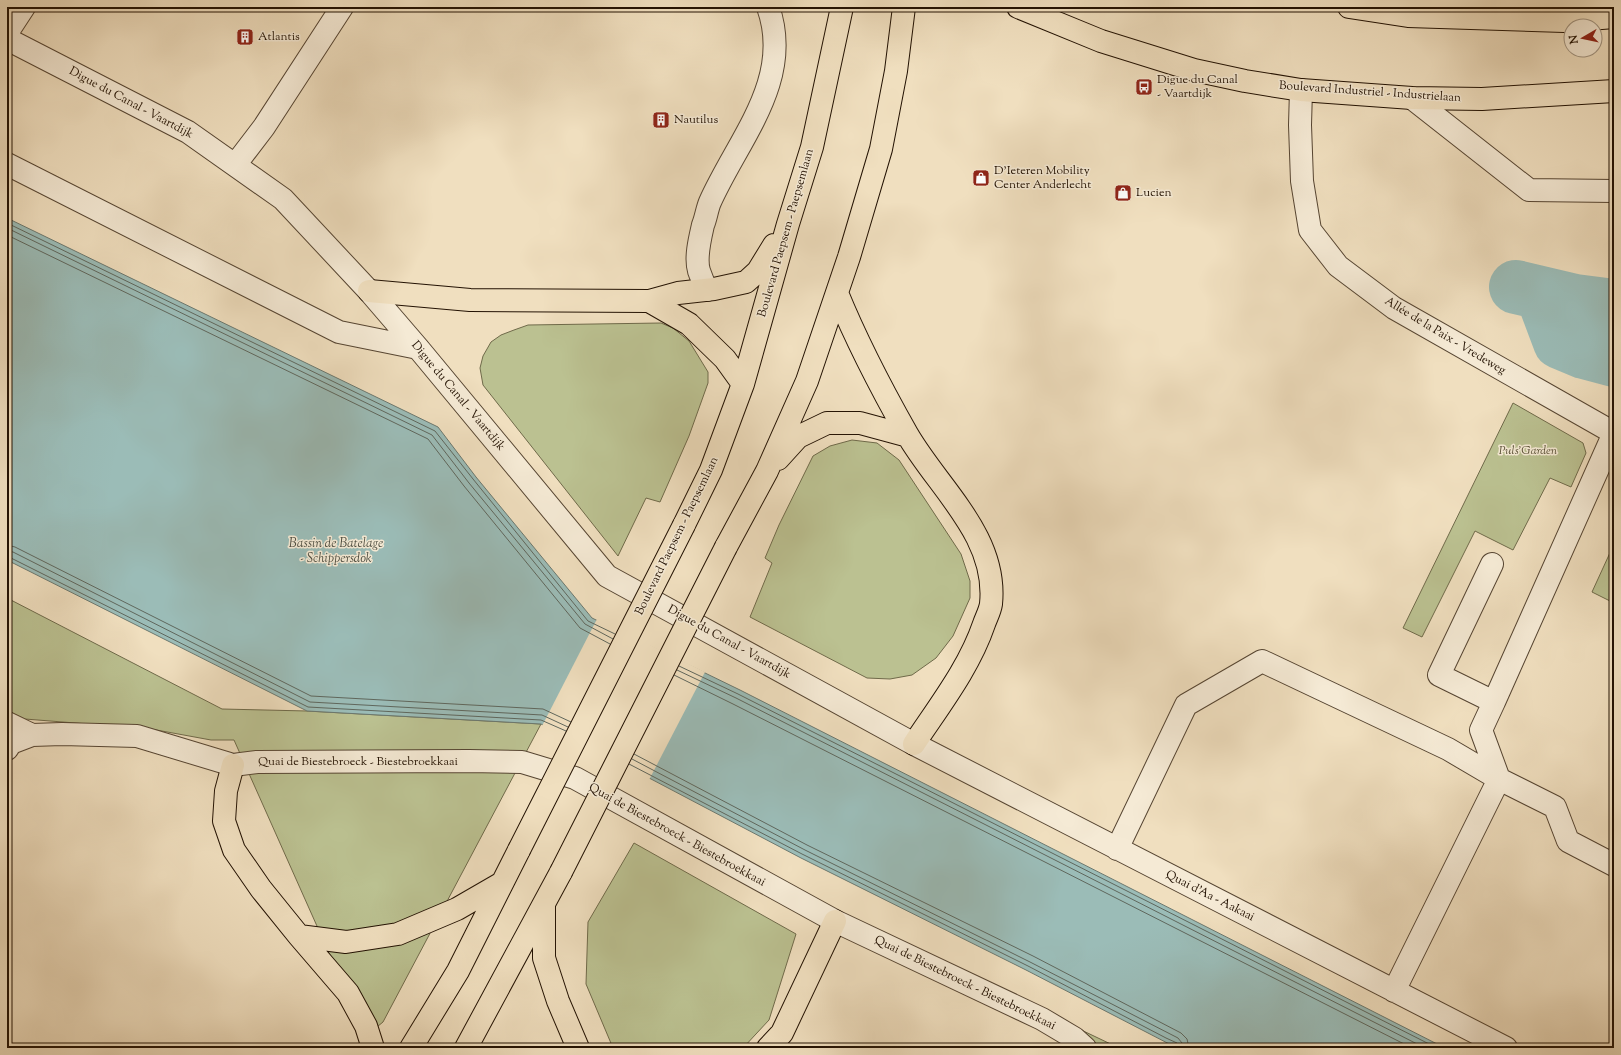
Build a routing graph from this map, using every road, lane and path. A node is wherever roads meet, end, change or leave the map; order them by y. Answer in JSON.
{"nodes":[{"id":1,"x":24,"y":7,"type":"edge"},
{"id":2,"x":342,"y":7,"type":"edge"},
{"id":3,"x":768,"y":7,"type":"edge"},
{"id":4,"x":842,"y":7,"type":"edge"},
{"id":5,"x":904,"y":7,"type":"edge"},
{"id":6,"x":1018,"y":7,"type":"edge"},
{"id":7,"x":1349,"y":7,"type":"edge"},
{"id":8,"x":1614,"y":17,"type":"edge"},
{"id":9,"x":7,"y":33,"type":"edge"},
{"id":10,"x":7,"y":39,"type":"edge"},
{"id":11,"x":1301,"y":90,"type":"junction"},
{"id":12,"x":1614,"y":91,"type":"edge"},
{"id":13,"x":1412,"y":98,"type":"junction"},
{"id":14,"x":7,"y":164,"type":"edge"},
{"id":15,"x":235,"y":165,"type":"junction"},
{"id":16,"x":1614,"y":191,"type":"edge"},
{"id":17,"x":788,"y":224,"type":"junction"},
{"id":18,"x":707,"y":290,"type":"junction"},
{"id":19,"x":369,"y":291,"type":"junction"},
{"id":20,"x":837,"y":293,"type":"junction"},
{"id":21,"x":649,"y":301,"type":"junction"},
{"id":22,"x":418,"y":348,"type":"junction"},
{"id":23,"x":743,"y":384,"type":"junction"},
{"id":24,"x":1614,"y":433,"type":"edge"},
{"id":25,"x":908,"y":436,"type":"junction"},
{"id":26,"x":766,"y":471,"type":"junction"},
{"id":27,"x":1492,"y":564,"type":"dead end"},
{"id":28,"x":1494,"y":702,"type":"junction"},
{"id":29,"x":7,"y":723,"type":"edge"},
{"id":30,"x":32,"y":735,"type":"junction"},
{"id":31,"x":914,"y":744,"type":"junction"},
{"id":32,"x":7,"y":749,"type":"edge"},
{"id":33,"x":233,"y":765,"type":"junction"},
{"id":34,"x":1499,"y":779,"type":"junction"},
{"id":35,"x":1117,"y":848,"type":"junction"},
{"id":36,"x":1614,"y":865,"type":"edge"},
{"id":37,"x":502,"y":884,"type":"junction"},
{"id":38,"x":544,"y":903,"type":"junction"},
{"id":39,"x":835,"y":921,"type":"junction"},
{"id":40,"x":299,"y":936,"type":"junction"},
{"id":41,"x":1394,"y":991,"type":"junction"},
{"id":42,"x":373,"y":1048,"type":"edge"},
{"id":43,"x":411,"y":1048,"type":"edge"},
{"id":44,"x":466,"y":1048,"type":"edge"},
{"id":45,"x":578,"y":1048,"type":"edge"},
{"id":46,"x":768,"y":1048,"type":"edge"},
{"id":47,"x":1085,"y":1048,"type":"edge"},
{"id":48,"x":1506,"y":1048,"type":"edge"}],
"edges":[{"from":1,"to":9,"type":"street"},
{"from":2,"to":15,"type":"street"},
{"from":3,"to":18,"type":"street"},
{"from":4,"to":17,"type":"main road","name":"Boulevard Paepsem - Paepsemlaan"},
{"from":5,"to":20,"type":"main road"},
{"from":6,"to":11,"type":"main road","name":"Boulevard Industriel - Industrielaan"},
{"from":7,"to":8,"type":"main road"},
{"from":10,"to":15,"type":"street","name":"Digue du Canal - Vaartdijk"},
{"from":11,"to":13,"type":"main road","name":"Boulevard Industriel - Industrielaan"},
{"from":11,"to":24,"type":"street","name":"Allée de la Paix - Vredeweg"},
{"from":12,"to":13,"type":"main road","name":"Boulevard Industriel - Industrielaan"},
{"from":13,"to":16,"type":"street"},
{"from":14,"to":22,"type":"street"},
{"from":15,"to":19,"type":"street","name":"Digue du Canal - Vaartdijk"},
{"from":17,"to":18,"type":"main road"},
{"from":17,"to":23,"type":"main road","name":"Boulevard Paepsem - Paepsemlaan"},
{"from":18,"to":21,"type":"main road"},
{"from":19,"to":21,"type":"main road"},
{"from":19,"to":22,"type":"street","name":"Digue du Canal - Vaartdijk"},
{"from":20,"to":25,"type":"main road"},
{"from":20,"to":26,"type":"main road"},
{"from":21,"to":23,"type":"main road"},
{"from":22,"to":31,"type":"street","name":"Digue du Canal - Vaartdijk"},
{"from":23,"to":37,"type":"main road","name":"Boulevard Paepsem - Paepsemlaan","bridge":true},
{"from":24,"to":28,"type":"street"},
{"from":25,"to":26,"type":"main road"},
{"from":25,"to":31,"type":"main road"},
{"from":26,"to":38,"type":"main road","bridge":true},
{"from":27,"to":28,"type":"street"},
{"from":28,"to":34,"type":"street"},
{"from":29,"to":30,"type":"street"},
{"from":30,"to":32,"type":"street"},
{"from":30,"to":33,"type":"street"},
{"from":31,"to":35,"type":"street","name":"Quai d'Aa - Aakaai"},
{"from":33,"to":39,"type":"street","name":"Quai de Biestebroeck - Biestebroekkaai"},
{"from":33,"to":40,"type":"main road"},
{"from":34,"to":35,"type":"street"},
{"from":34,"to":36,"type":"street"},
{"from":34,"to":41,"type":"street"},
{"from":35,"to":41,"type":"street","name":"Quai d'Aa - Aakaai"},
{"from":37,"to":40,"type":"main road"},
{"from":37,"to":43,"type":"main road","name":"Boulevard Paepsem - Paepsemlaan"},
{"from":38,"to":44,"type":"main road"},
{"from":38,"to":45,"type":"main road"},
{"from":39,"to":46,"type":"main road"},
{"from":39,"to":47,"type":"street","name":"Quai de Biestebroeck - Biestebroekkaai"},
{"from":40,"to":42,"type":"main road"},
{"from":41,"to":48,"type":"street","name":"Quai d'Aa - Aakaai"}]}
